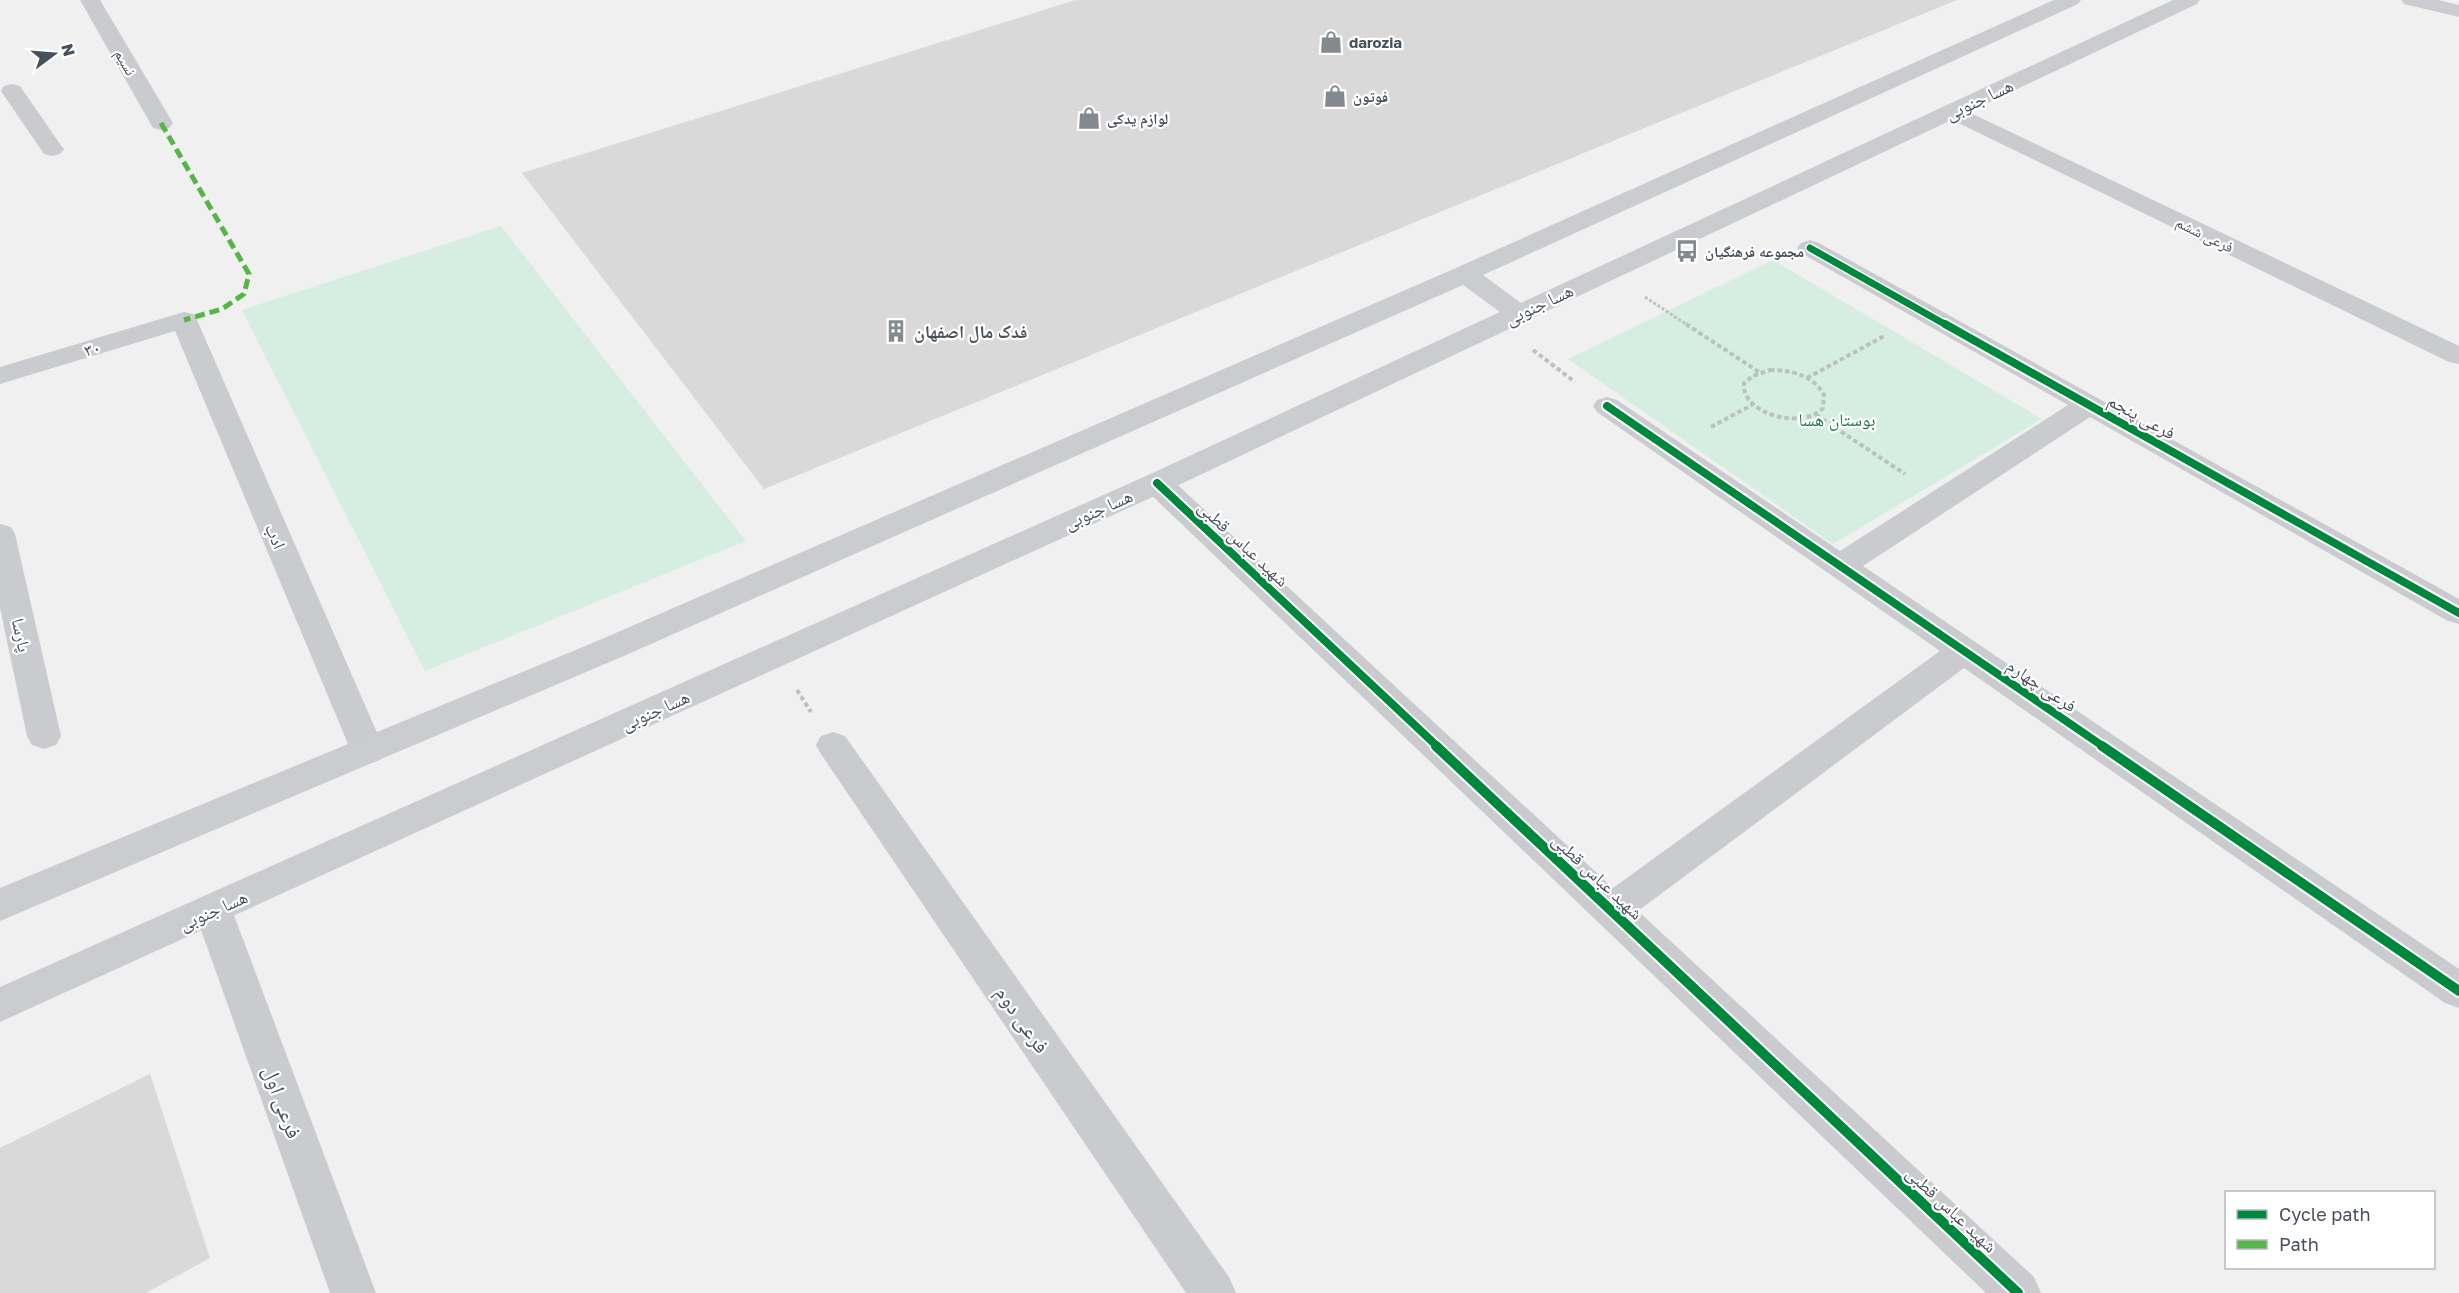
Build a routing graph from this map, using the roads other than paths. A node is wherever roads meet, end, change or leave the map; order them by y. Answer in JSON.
{"nodes":[{"id":1,"x":90,"y":0,"type":"edge"},
{"id":2,"x":2071,"y":0,"type":"edge"},
{"id":3,"x":2190,"y":0,"type":"edge"},
{"id":4,"x":2411,"y":0,"type":"edge"},
{"id":5,"x":2459,"y":11,"type":"edge"},
{"id":6,"x":12,"y":91,"type":"dead end"},
{"id":7,"x":26,"y":111,"type":"junction"},
{"id":8,"x":1952,"y":111,"type":"junction"},
{"id":9,"x":0,"y":118,"type":"edge"},
{"id":10,"x":161,"y":123,"type":"dead end"},
{"id":11,"x":52,"y":148,"type":"dead end"},
{"id":12,"x":1809,"y":248,"type":"dead end"},
{"id":13,"x":1465,"y":274,"type":"junction"},
{"id":14,"x":1508,"y":318,"type":"junction"},
{"id":15,"x":184,"y":321,"type":"joint"},
{"id":16,"x":2459,"y":356,"type":"edge"},
{"id":17,"x":0,"y":376,"type":"edge"},
{"id":18,"x":2089,"y":405,"type":"junction"},
{"id":19,"x":1606,"y":406,"type":"road end"},
{"id":20,"x":1157,"y":483,"type":"junction"},
{"id":21,"x":0,"y":534,"type":"edge"},
{"id":22,"x":1840,"y":566,"type":"junction"},
{"id":23,"x":2459,"y":613,"type":"edge"},
{"id":24,"x":1964,"y":651,"type":"junction"},
{"id":25,"x":45,"y":736,"type":"dead end"},
{"id":26,"x":833,"y":745,"type":"road end"},
{"id":27,"x":368,"y":751,"type":"junction"},
{"id":28,"x":0,"y":905,"type":"edge"},
{"id":29,"x":213,"y":910,"type":"junction"},
{"id":30,"x":1611,"y":910,"type":"junction"},
{"id":31,"x":2459,"y":991,"type":"edge"},
{"id":32,"x":0,"y":1005,"type":"edge"},
{"id":33,"x":353,"y":1293,"type":"edge"},
{"id":34,"x":1213,"y":1293,"type":"edge"},
{"id":35,"x":2018,"y":1293,"type":"edge"}],
"edges":[{"from":1,"to":10,"type":"street","name":"نسیم"},
{"from":2,"to":13,"type":"main road"},
{"from":3,"to":8,"type":"main road","name":"هسا جنوبی"},
{"from":4,"to":5,"type":"main road"},
{"from":6,"to":7,"type":"street"},
{"from":7,"to":9,"type":"street"},
{"from":7,"to":11,"type":"street"},
{"from":8,"to":14,"type":"main road","name":"هسا جنوبی"},
{"from":8,"to":16,"type":"street","name":"فرعی ششم"},
{"from":12,"to":18,"type":"street","name":"فرعی پنجم"},
{"from":13,"to":14,"type":"main road"},
{"from":13,"to":27,"type":"main road"},
{"from":14,"to":20,"type":"main road","name":"هسا جنوبی"},
{"from":15,"to":17,"type":"street","name":"۳۰"},
{"from":15,"to":27,"type":"street","name":"ادب"},
{"from":18,"to":22,"type":"street"},
{"from":18,"to":23,"type":"street","name":"فرعی پنجم"},
{"from":19,"to":22,"type":"street","name":"فرعی چهارم"},
{"from":20,"to":29,"type":"main road","name":"هسا جنوبی"},
{"from":20,"to":30,"type":"street","name":"شهید عباس قطبی"},
{"from":21,"to":25,"type":"street","name":"پارسا"},
{"from":22,"to":24,"type":"street","name":"فرعی چهارم"},
{"from":24,"to":30,"type":"street"},
{"from":24,"to":31,"type":"street","name":"فرعی چهارم"},
{"from":26,"to":34,"type":"street","name":"فرعی دوم"},
{"from":27,"to":28,"type":"main road"},
{"from":29,"to":32,"type":"main road","name":"هسا جنوبی"},
{"from":29,"to":33,"type":"street","name":"فرعی اول"},
{"from":30,"to":35,"type":"street","name":"شهید عباس قطبی"}]}
